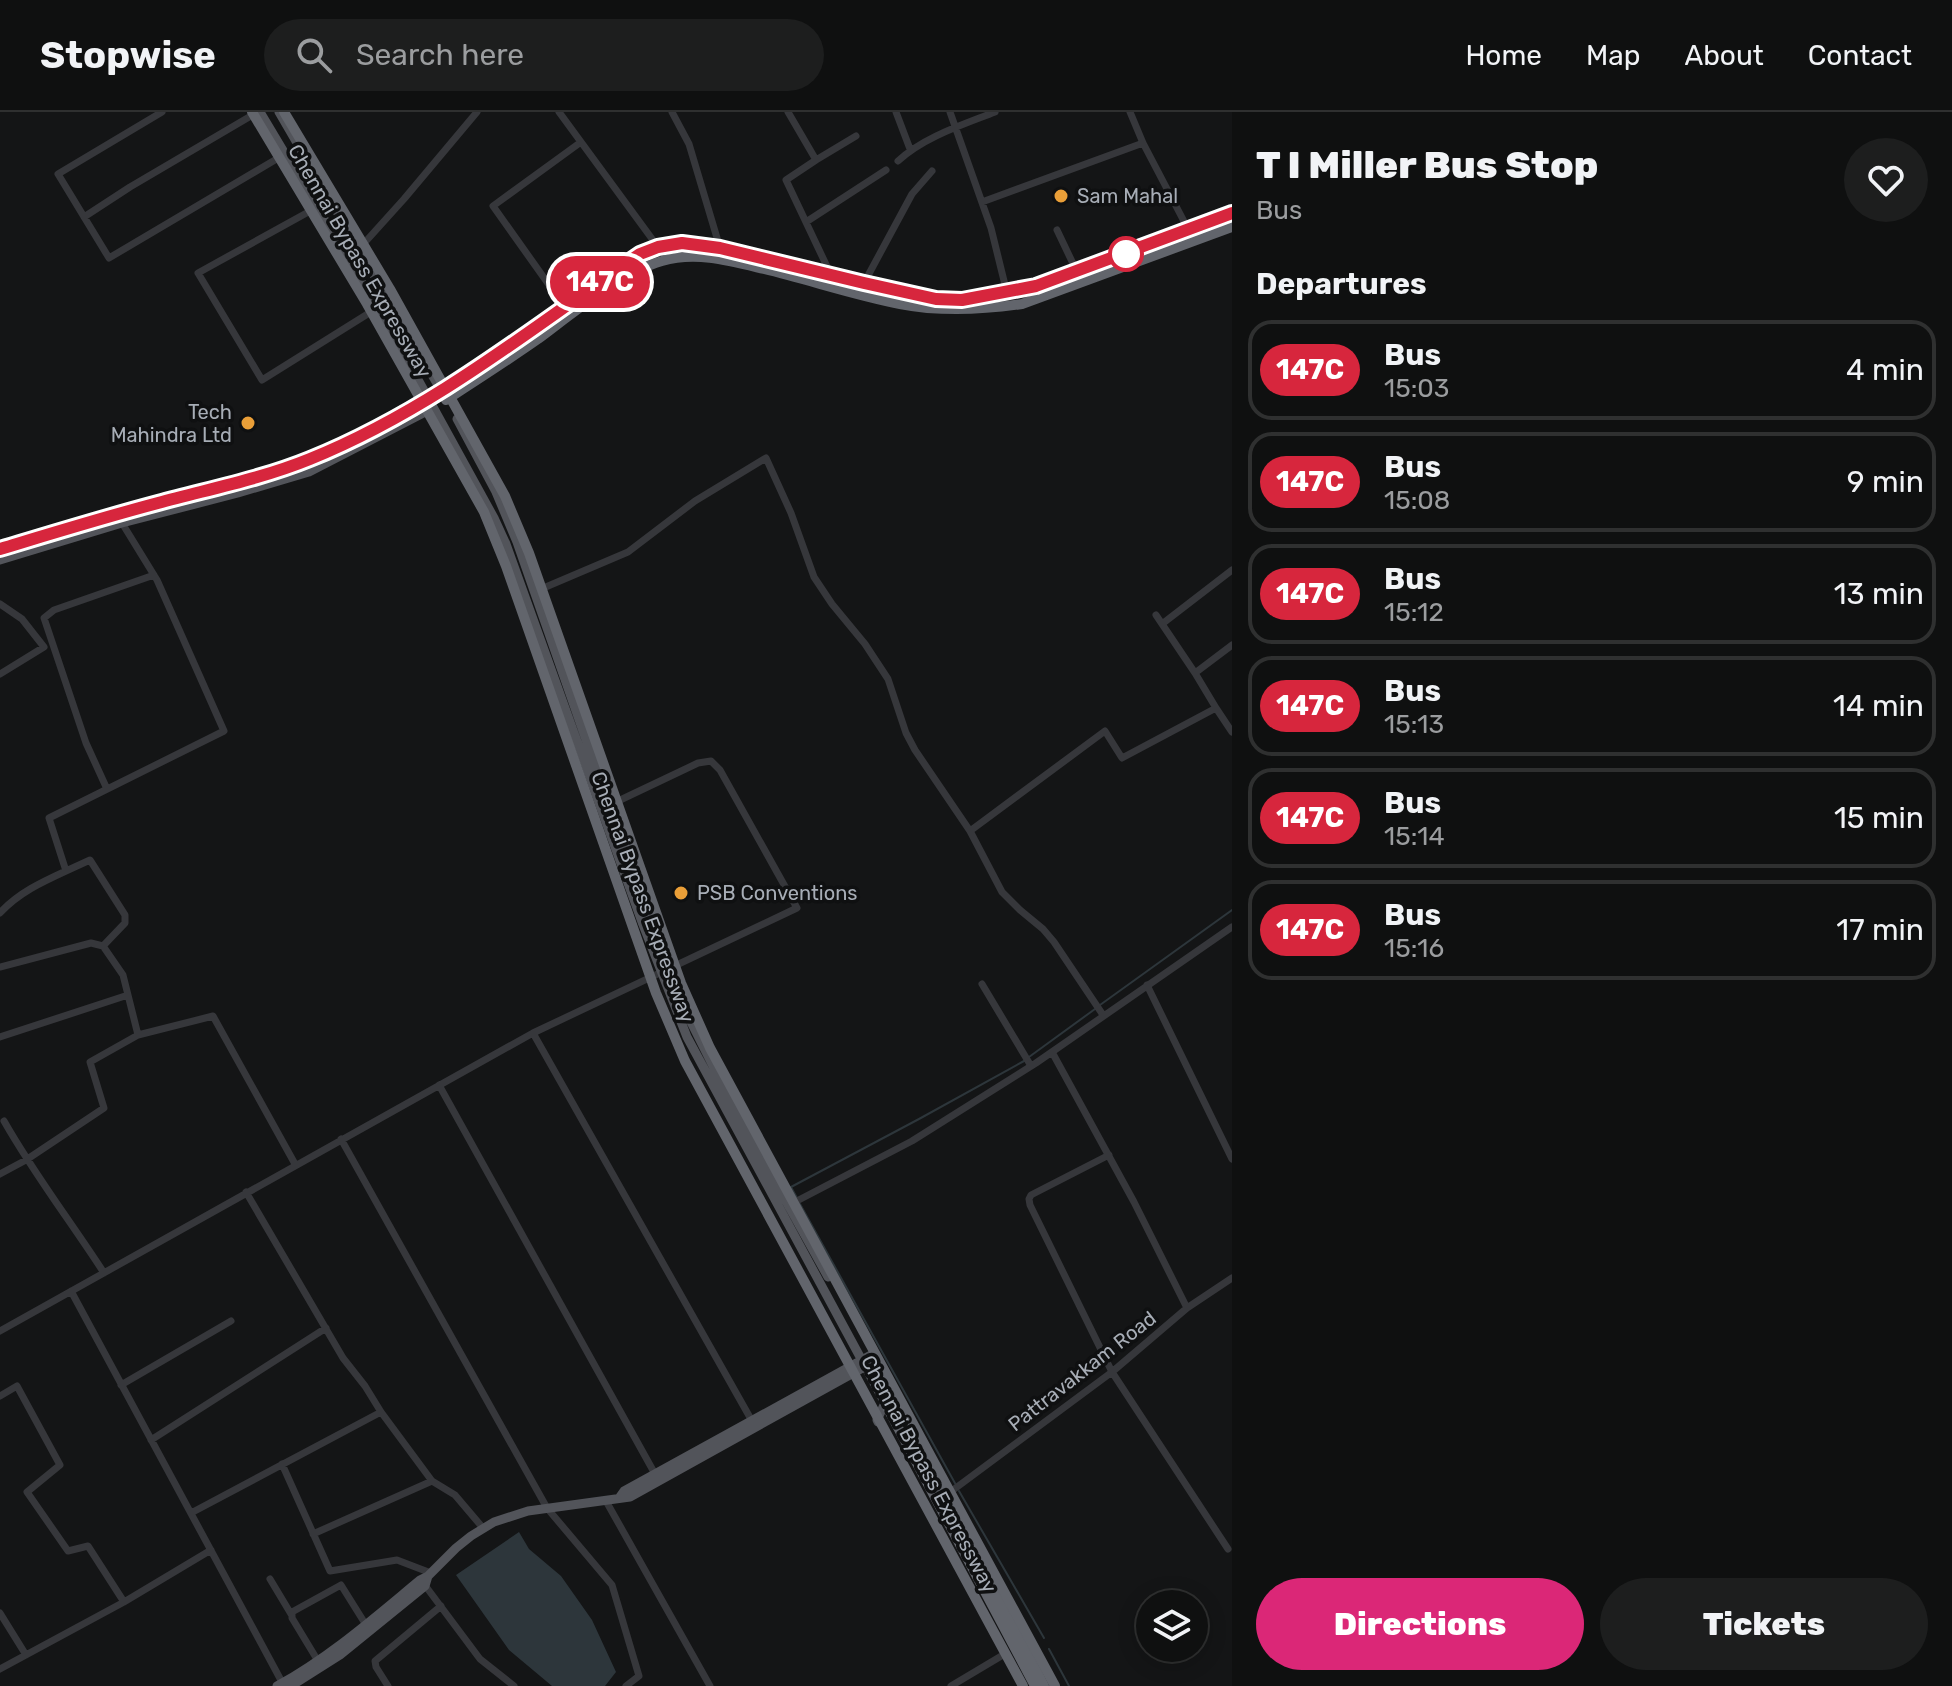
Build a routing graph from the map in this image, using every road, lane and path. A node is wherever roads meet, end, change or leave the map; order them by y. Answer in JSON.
{"nodes":[{"id":1,"x":162,"y":112,"type":"edge"},
{"id":2,"x":256,"y":112,"type":"edge"},
{"id":3,"x":281,"y":112,"type":"edge"},
{"id":4,"x":477,"y":112,"type":"edge"},
{"id":5,"x":559,"y":112,"type":"edge"},
{"id":6,"x":672,"y":112,"type":"edge"},
{"id":7,"x":788,"y":112,"type":"edge"},
{"id":8,"x":896,"y":112,"type":"edge"},
{"id":9,"x":950,"y":112,"type":"edge"},
{"id":10,"x":995,"y":112,"type":"edge"},
{"id":11,"x":1130,"y":112,"type":"edge"},
{"id":12,"x":957,"y":127,"type":"junction"},
{"id":13,"x":856,"y":136,"type":"dead end"},
{"id":14,"x":581,"y":142,"type":"junction"},
{"id":15,"x":1143,"y":143,"type":"junction"},
{"id":16,"x":910,"y":149,"type":"junction"},
{"id":17,"x":285,"y":153,"type":"junction"},
{"id":18,"x":816,"y":160,"type":"junction"},
{"id":19,"x":898,"y":161,"type":"dead end"},
{"id":20,"x":886,"y":170,"type":"dead end"},
{"id":21,"x":932,"y":171,"type":"dead end"},
{"id":22,"x":982,"y":202,"type":"junction"},
{"id":23,"x":317,"y":207,"type":"junction"},
{"id":24,"x":1232,"y":213,"type":"edge"},
{"id":25,"x":84,"y":217,"type":"junction"},
{"id":26,"x":806,"y":222,"type":"junction"},
{"id":27,"x":1232,"y":227,"type":"edge"},
{"id":28,"x":1188,"y":229,"type":"junction"},
{"id":29,"x":1057,"y":230,"type":"dead end"},
{"id":30,"x":658,"y":247,"type":"junction"},
{"id":31,"x":720,"y":248,"type":"junction"},
{"id":32,"x":358,"y":250,"type":"junction"},
{"id":33,"x":348,"y":257,"type":"junction"},
{"id":34,"x":1077,"y":272,"type":"junction"},
{"id":35,"x":831,"y":275,"type":"junction"},
{"id":36,"x":864,"y":283,"type":"junction"},
{"id":37,"x":1007,"y":293,"type":"junction"},
{"id":38,"x":564,"y":306,"type":"junction"},
{"id":39,"x":378,"y":308,"type":"junction"},
{"id":40,"x":444,"y":396,"type":"junction"},
{"id":41,"x":432,"y":403,"type":"junction"},
{"id":42,"x":185,"y":501,"type":"junction"},
{"id":43,"x":122,"y":523,"type":"junction"},
{"id":44,"x":0,"y":549,"type":"edge"},
{"id":45,"x":0,"y":560,"type":"edge"},
{"id":46,"x":1232,"y":570,"type":"edge"},
{"id":47,"x":154,"y":575,"type":"junction"},
{"id":48,"x":535,"y":591,"type":"junction"},
{"id":49,"x":0,"y":604,"type":"edge"},
{"id":50,"x":1156,"y":615,"type":"dead end"},
{"id":51,"x":1162,"y":624,"type":"junction"},
{"id":52,"x":1232,"y":645,"type":"edge"},
{"id":53,"x":1195,"y":673,"type":"junction"},
{"id":54,"x":0,"y":674,"type":"edge"},
{"id":55,"x":1216,"y":708,"type":"junction"},
{"id":56,"x":1232,"y":732,"type":"edge"},
{"id":57,"x":107,"y":789,"type":"junction"},
{"id":58,"x":609,"y":805,"type":"junction"},
{"id":59,"x":970,"y":831,"type":"junction"},
{"id":60,"x":66,"y":871,"type":"junction"},
{"id":61,"x":0,"y":913,"type":"edge"},
{"id":62,"x":1232,"y":927,"type":"edge"},
{"id":63,"x":103,"y":946,"type":"junction"},
{"id":64,"x":0,"y":967,"type":"edge"},
{"id":65,"x":664,"y":970,"type":"junction"},
{"id":66,"x":982,"y":984,"type":"dead end"},
{"id":67,"x":1147,"y":985,"type":"junction"},
{"id":68,"x":128,"y":995,"type":"junction"},
{"id":69,"x":1099,"y":1010,"type":"junction"},
{"id":70,"x":533,"y":1033,"type":"junction"},
{"id":71,"x":138,"y":1035,"type":"junction"},
{"id":72,"x":0,"y":1037,"type":"edge"},
{"id":73,"x":1052,"y":1052,"type":"junction"},
{"id":74,"x":1031,"y":1066,"type":"junction"},
{"id":75,"x":439,"y":1085,"type":"junction"},
{"id":76,"x":4,"y":1121,"type":"dead end"},
{"id":77,"x":341,"y":1139,"type":"junction"},
{"id":78,"x":1109,"y":1155,"type":"junction"},
{"id":79,"x":1232,"y":1159,"type":"edge"},
{"id":80,"x":26,"y":1160,"type":"junction"},
{"id":81,"x":295,"y":1164,"type":"junction"},
{"id":82,"x":0,"y":1174,"type":"edge"},
{"id":83,"x":246,"y":1192,"type":"junction"},
{"id":84,"x":792,"y":1203,"type":"junction"},
{"id":85,"x":104,"y":1273,"type":"junction"},
{"id":86,"x":1232,"y":1278,"type":"edge"},
{"id":87,"x":71,"y":1291,"type":"junction"},
{"id":88,"x":1187,"y":1308,"type":"junction"},
{"id":89,"x":231,"y":1321,"type":"dead end"},
{"id":90,"x":326,"y":1328,"type":"junction"},
{"id":91,"x":0,"y":1331,"type":"edge"},
{"id":92,"x":873,"y":1358,"type":"junction"},
{"id":93,"x":862,"y":1363,"type":"junction"},
{"id":94,"x":1112,"y":1372,"type":"junction"},
{"id":95,"x":121,"y":1385,"type":"junction"},
{"id":96,"x":0,"y":1396,"type":"edge"},
{"id":97,"x":890,"y":1401,"type":"junction"},
{"id":98,"x":381,"y":1412,"type":"junction"},
{"id":99,"x":752,"y":1421,"type":"junction"},
{"id":100,"x":151,"y":1440,"type":"junction"},
{"id":101,"x":282,"y":1464,"type":"junction"},
{"id":102,"x":655,"y":1474,"type":"junction"},
{"id":103,"x":432,"y":1481,"type":"junction"},
{"id":104,"x":956,"y":1488,"type":"junction"},
{"id":105,"x":619,"y":1498,"type":"junction"},
{"id":106,"x":606,"y":1501,"type":"junction"},
{"id":107,"x":547,"y":1508,"type":"junction"},
{"id":108,"x":191,"y":1513,"type":"junction"},
{"id":109,"x":483,"y":1528,"type":"junction"},
{"id":110,"x":313,"y":1534,"type":"junction"},
{"id":111,"x":1228,"y":1549,"type":"dead end"},
{"id":112,"x":211,"y":1550,"type":"junction"},
{"id":113,"x":270,"y":1579,"type":"dead end"},
{"id":114,"x":426,"y":1579,"type":"junction"},
{"id":115,"x":124,"y":1602,"type":"junction"},
{"id":116,"x":441,"y":1606,"type":"junction"},
{"id":117,"x":0,"y":1613,"type":"edge"},
{"id":118,"x":291,"y":1614,"type":"junction"},
{"id":119,"x":366,"y":1625,"type":"junction"},
{"id":120,"x":26,"y":1655,"type":"junction"},
{"id":121,"x":1003,"y":1655,"type":"junction"},
{"id":122,"x":318,"y":1661,"type":"junction"},
{"id":123,"x":0,"y":1669,"type":"edge"},
{"id":124,"x":284,"y":1685,"type":"edge"},
{"id":125,"x":388,"y":1686,"type":"edge"},
{"id":126,"x":514,"y":1686,"type":"edge"},
{"id":127,"x":626,"y":1686,"type":"edge"},
{"id":128,"x":710,"y":1686,"type":"edge"},
{"id":129,"x":951,"y":1686,"type":"edge"},
{"id":130,"x":1022,"y":1686,"type":"edge"},
{"id":131,"x":1035,"y":1686,"type":"edge"},
{"id":132,"x":1044,"y":1686,"type":"edge"},
{"id":133,"x":1057,"y":1686,"type":"edge"}],
"edges":[{"from":1,"to":25,"type":"street"},
{"from":2,"to":17,"type":"main road"},
{"from":2,"to":25,"type":"street"},
{"from":2,"to":130,"type":"highway","name":"Chennai Bypass Expressway","bridge":true},
{"from":3,"to":32,"type":"main road"},
{"from":3,"to":133,"type":"highway","name":"Chennai Bypass Expressway","bridge":true},
{"from":4,"to":32,"type":"street"},
{"from":5,"to":14,"type":"street"},
{"from":6,"to":31,"type":"street"},
{"from":7,"to":18,"type":"street"},
{"from":8,"to":16,"type":"street"},
{"from":9,"to":12,"type":"street"},
{"from":10,"to":12,"type":"street"},
{"from":11,"to":15,"type":"street"},
{"from":12,"to":16,"type":"street"},
{"from":12,"to":22,"type":"street"},
{"from":13,"to":18,"type":"street"},
{"from":14,"to":30,"type":"street"},
{"from":14,"to":38,"type":"street"},
{"from":15,"to":22,"type":"street"},
{"from":15,"to":28,"type":"street"},
{"from":16,"to":19,"type":"street"},
{"from":17,"to":23,"type":"main road"},
{"from":17,"to":25,"type":"street"},
{"from":18,"to":26,"type":"street"},
{"from":20,"to":26,"type":"street"},
{"from":21,"to":36,"type":"street"},
{"from":22,"to":37,"type":"street"},
{"from":23,"to":33,"type":"main road"},
{"from":23,"to":39,"type":"street"},
{"from":24,"to":28,"type":"highway"},
{"from":26,"to":35,"type":"street"},
{"from":27,"to":40,"type":"highway"},
{"from":28,"to":34,"type":"highway"},
{"from":29,"to":34,"type":"street"},
{"from":30,"to":31,"type":"highway"},
{"from":30,"to":38,"type":"highway"},
{"from":31,"to":35,"type":"highway"},
{"from":32,"to":33,"type":"street"},
{"from":32,"to":40,"type":"main road"},
{"from":33,"to":39,"type":"main road"},
{"from":34,"to":37,"type":"highway"},
{"from":35,"to":36,"type":"highway"},
{"from":36,"to":37,"type":"highway"},
{"from":38,"to":40,"type":"highway"},
{"from":39,"to":41,"type":"main road"},
{"from":40,"to":41,"type":"main road"},
{"from":40,"to":48,"type":"main road"},
{"from":41,"to":42,"type":"main road"},
{"from":41,"to":65,"type":"main road"},
{"from":42,"to":43,"type":"main road"},
{"from":42,"to":44,"type":"main road"},
{"from":43,"to":45,"type":"main road"},
{"from":43,"to":47,"type":"street"},
{"from":46,"to":51,"type":"street"},
{"from":47,"to":57,"type":"street"},
{"from":47,"to":57,"type":"street"},
{"from":48,"to":58,"type":"main road"},
{"from":48,"to":59,"type":"street"},
{"from":49,"to":54,"type":"street"},
{"from":50,"to":51,"type":"street"},
{"from":51,"to":53,"type":"street"},
{"from":52,"to":53,"type":"street"},
{"from":53,"to":55,"type":"street"},
{"from":55,"to":56,"type":"street"},
{"from":55,"to":59,"type":"street"},
{"from":57,"to":60,"type":"street"},
{"from":58,"to":65,"type":"main road"},
{"from":58,"to":65,"type":"street"},
{"from":59,"to":69,"type":"street"},
{"from":60,"to":61,"type":"street"},
{"from":60,"to":63,"type":"street"},
{"from":62,"to":67,"type":"street"},
{"from":63,"to":64,"type":"street"},
{"from":63,"to":68,"type":"street"},
{"from":65,"to":70,"type":"street"},
{"from":65,"to":84,"type":"main road"},
{"from":66,"to":74,"type":"street"},
{"from":67,"to":69,"type":"street"},
{"from":67,"to":79,"type":"street"},
{"from":68,"to":71,"type":"street"},
{"from":68,"to":72,"type":"street"},
{"from":69,"to":73,"type":"street"},
{"from":70,"to":75,"type":"street"},
{"from":70,"to":99,"type":"street"},
{"from":71,"to":80,"type":"street"},
{"from":71,"to":81,"type":"street"},
{"from":73,"to":74,"type":"street"},
{"from":73,"to":78,"type":"street"},
{"from":74,"to":84,"type":"street"},
{"from":75,"to":77,"type":"street"},
{"from":75,"to":102,"type":"street"},
{"from":76,"to":80,"type":"street"},
{"from":77,"to":81,"type":"street"},
{"from":77,"to":107,"type":"street"},
{"from":78,"to":88,"type":"street"},
{"from":78,"to":94,"type":"street"},
{"from":80,"to":82,"type":"street"},
{"from":80,"to":85,"type":"street"},
{"from":81,"to":83,"type":"street"},
{"from":83,"to":85,"type":"street"},
{"from":83,"to":90,"type":"street"},
{"from":84,"to":92,"type":"main road"},
{"from":84,"to":93,"type":"main road"},
{"from":85,"to":87,"type":"street"},
{"from":86,"to":88,"type":"street","name":"Pattravakkam Road"},
{"from":87,"to":91,"type":"street"},
{"from":87,"to":95,"type":"street"},
{"from":88,"to":94,"type":"street","name":"Pattravakkam Road"},
{"from":89,"to":95,"type":"street"},
{"from":90,"to":98,"type":"street"},
{"from":90,"to":100,"type":"street"},
{"from":92,"to":93,"type":"main road"},
{"from":92,"to":97,"type":"main road"},
{"from":93,"to":97,"type":"main road"},
{"from":93,"to":99,"type":"main road"},
{"from":93,"to":105,"type":"main road"},
{"from":94,"to":104,"type":"street","name":"Pattravakkam Road"},
{"from":94,"to":111,"type":"street"},
{"from":95,"to":100,"type":"street"},
{"from":96,"to":115,"type":"street"},
{"from":97,"to":104,"type":"main road"},
{"from":97,"to":121,"type":"main road"},
{"from":97,"to":131,"type":"highway"},
{"from":97,"to":132,"type":"highway","bridge":true},
{"from":98,"to":101,"type":"street"},
{"from":98,"to":103,"type":"street"},
{"from":99,"to":102,"type":"main road"},
{"from":100,"to":108,"type":"street"},
{"from":101,"to":108,"type":"street"},
{"from":101,"to":110,"type":"street"},
{"from":102,"to":105,"type":"main road"},
{"from":103,"to":109,"type":"street"},
{"from":103,"to":110,"type":"street"},
{"from":104,"to":133,"type":"main road"},
{"from":105,"to":106,"type":"main road"},
{"from":106,"to":107,"type":"main road"},
{"from":106,"to":128,"type":"street"},
{"from":107,"to":109,"type":"main road"},
{"from":107,"to":127,"type":"street"},
{"from":108,"to":112,"type":"street"},
{"from":109,"to":114,"type":"main road"},
{"from":110,"to":114,"type":"street"},
{"from":112,"to":115,"type":"street"},
{"from":112,"to":124,"type":"street"},
{"from":113,"to":118,"type":"street"},
{"from":114,"to":116,"type":"street"},
{"from":114,"to":119,"type":"main road"},
{"from":114,"to":124,"type":"main road"},
{"from":115,"to":120,"type":"street"},
{"from":116,"to":125,"type":"street"},
{"from":116,"to":126,"type":"street"},
{"from":117,"to":120,"type":"street"},
{"from":118,"to":119,"type":"street"},
{"from":118,"to":122,"type":"street"},
{"from":119,"to":122,"type":"main road"},
{"from":120,"to":123,"type":"street"},
{"from":121,"to":129,"type":"street"},
{"from":121,"to":130,"type":"main road"},
{"from":122,"to":124,"type":"main road"}]}
